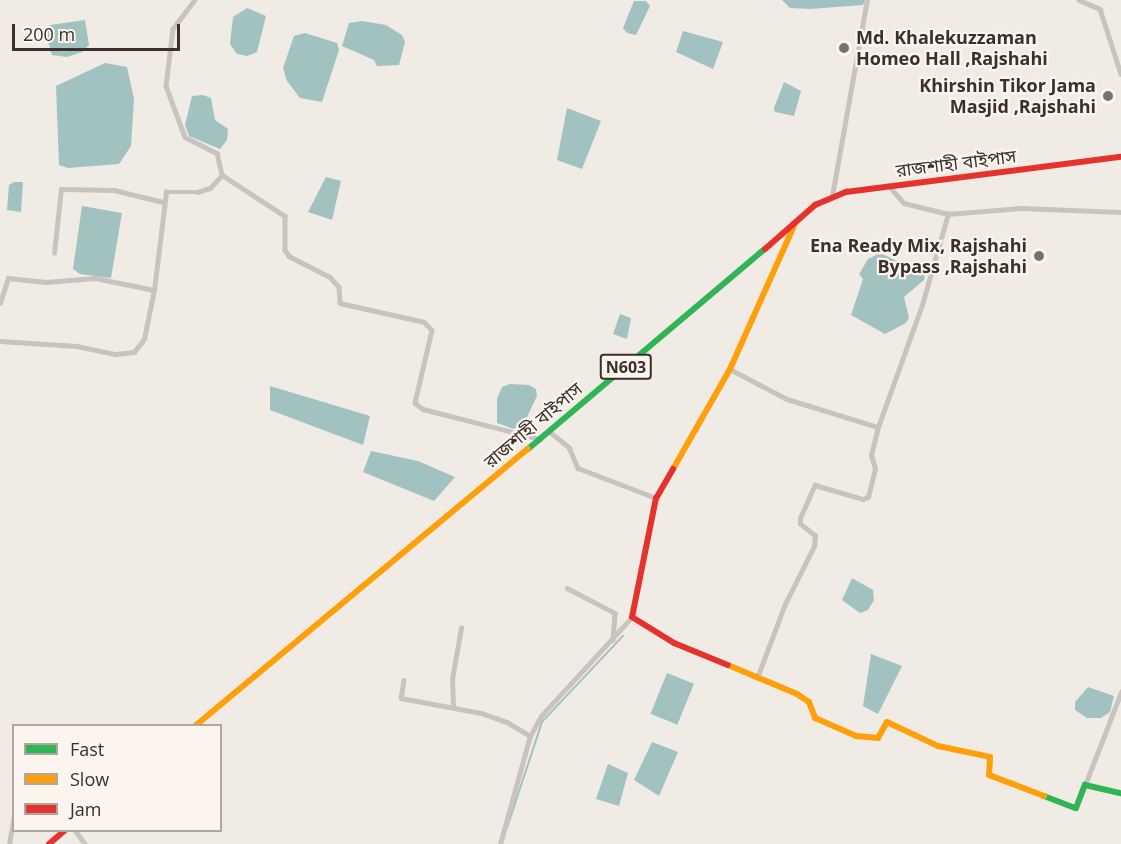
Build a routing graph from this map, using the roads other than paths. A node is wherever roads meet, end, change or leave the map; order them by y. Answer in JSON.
{"nodes":[{"id":1,"x":195,"y":0,"type":"edge"},
{"id":2,"x":867,"y":0,"type":"edge"},
{"id":3,"x":1079,"y":0,"type":"edge"},
{"id":4,"x":1121,"y":48,"type":"edge"},
{"id":5,"x":1113,"y":49,"type":"junction"},
{"id":6,"x":1121,"y":74,"type":"edge"},
{"id":7,"x":1121,"y":157,"type":"edge"},
{"id":8,"x":222,"y":175,"type":"junction"},
{"id":9,"x":890,"y":186,"type":"junction"},
{"id":10,"x":832,"y":196,"type":"junction"},
{"id":11,"x":163,"y":202,"type":"junction"},
{"id":12,"x":1121,"y":212,"type":"edge"},
{"id":13,"x":948,"y":214,"type":"junction"},
{"id":14,"x":798,"y":217,"type":"junction"},
{"id":15,"x":54,"y":253,"type":"dead end"},
{"id":16,"x":154,"y":290,"type":"junction"},
{"id":17,"x":0,"y":303,"type":"edge"},
{"id":18,"x":0,"y":341,"type":"edge"},
{"id":19,"x":730,"y":369,"type":"junction"},
{"id":20,"x":878,"y":427,"type":"junction"},
{"id":21,"x":549,"y":431,"type":"junction"},
{"id":22,"x":540,"y":439,"type":"junction"},
{"id":23,"x":656,"y":498,"type":"junction"},
{"id":24,"x":567,"y":588,"type":"dead end"},
{"id":25,"x":632,"y":616,"type":"junction"},
{"id":26,"x":461,"y":628,"type":"dead end"},
{"id":27,"x":613,"y":640,"type":"junction"},
{"id":28,"x":757,"y":678,"type":"junction"},
{"id":29,"x":404,"y":680,"type":"dead end"},
{"id":30,"x":1121,"y":692,"type":"edge"},
{"id":31,"x":453,"y":706,"type":"junction"},
{"id":32,"x":197,"y":724,"type":"edge"},
{"id":33,"x":530,"y":736,"type":"junction"},
{"id":34,"x":1085,"y":785,"type":"junction"},
{"id":35,"x":1121,"y":793,"type":"edge"},
{"id":36,"x":12,"y":827,"type":"edge"},
{"id":37,"x":64,"y":832,"type":"edge"},
{"id":38,"x":76,"y":832,"type":"edge"},
{"id":39,"x":9,"y":844,"type":"edge"},
{"id":40,"x":49,"y":844,"type":"edge"},
{"id":41,"x":85,"y":844,"type":"edge"},
{"id":42,"x":500,"y":844,"type":"edge"}],
"edges":[{"from":1,"to":8,"type":"street"},
{"from":2,"to":10,"type":"street"},
{"from":3,"to":5,"type":"street"},
{"from":4,"to":5,"type":"street"},
{"from":5,"to":6,"type":"street"},
{"from":7,"to":9,"type":"main road","name":"রাজশাহী বাইপাস","number":"N603"},
{"from":8,"to":11,"type":"street"},
{"from":8,"to":22,"type":"street"},
{"from":9,"to":10,"type":"main road","name":"রাজশাহী বাইপাস","number":"N603"},
{"from":9,"to":13,"type":"street"},
{"from":10,"to":14,"type":"main road","name":"রাজশাহী বাইপাস","number":"N603"},
{"from":11,"to":15,"type":"street"},
{"from":11,"to":16,"type":"street"},
{"from":12,"to":13,"type":"street"},
{"from":13,"to":20,"type":"street"},
{"from":14,"to":19,"type":"main road"},
{"from":14,"to":21,"type":"main road","name":"রাজশাহী বাইপাস","number":"N603"},
{"from":16,"to":17,"type":"street"},
{"from":16,"to":18,"type":"street"},
{"from":19,"to":20,"type":"street"},
{"from":19,"to":23,"type":"main road"},
{"from":20,"to":28,"type":"street"},
{"from":21,"to":22,"type":"main road","name":"রাজশাহী বাইপাস","number":"N603"},
{"from":21,"to":23,"type":"street"},
{"from":22,"to":32,"type":"main road","name":"রাজশাহী বাইপাস","number":"N603"},
{"from":23,"to":25,"type":"main road"},
{"from":24,"to":27,"type":"street"},
{"from":25,"to":27,"type":"street"},
{"from":25,"to":28,"type":"main road"},
{"from":26,"to":31,"type":"street"},
{"from":27,"to":33,"type":"street"},
{"from":28,"to":34,"type":"main road"},
{"from":29,"to":31,"type":"street"},
{"from":30,"to":34,"type":"street"},
{"from":31,"to":33,"type":"street"},
{"from":33,"to":42,"type":"street"},
{"from":34,"to":35,"type":"main road"},
{"from":36,"to":39,"type":"street"},
{"from":37,"to":40,"type":"main road"},
{"from":38,"to":41,"type":"street"}]}
